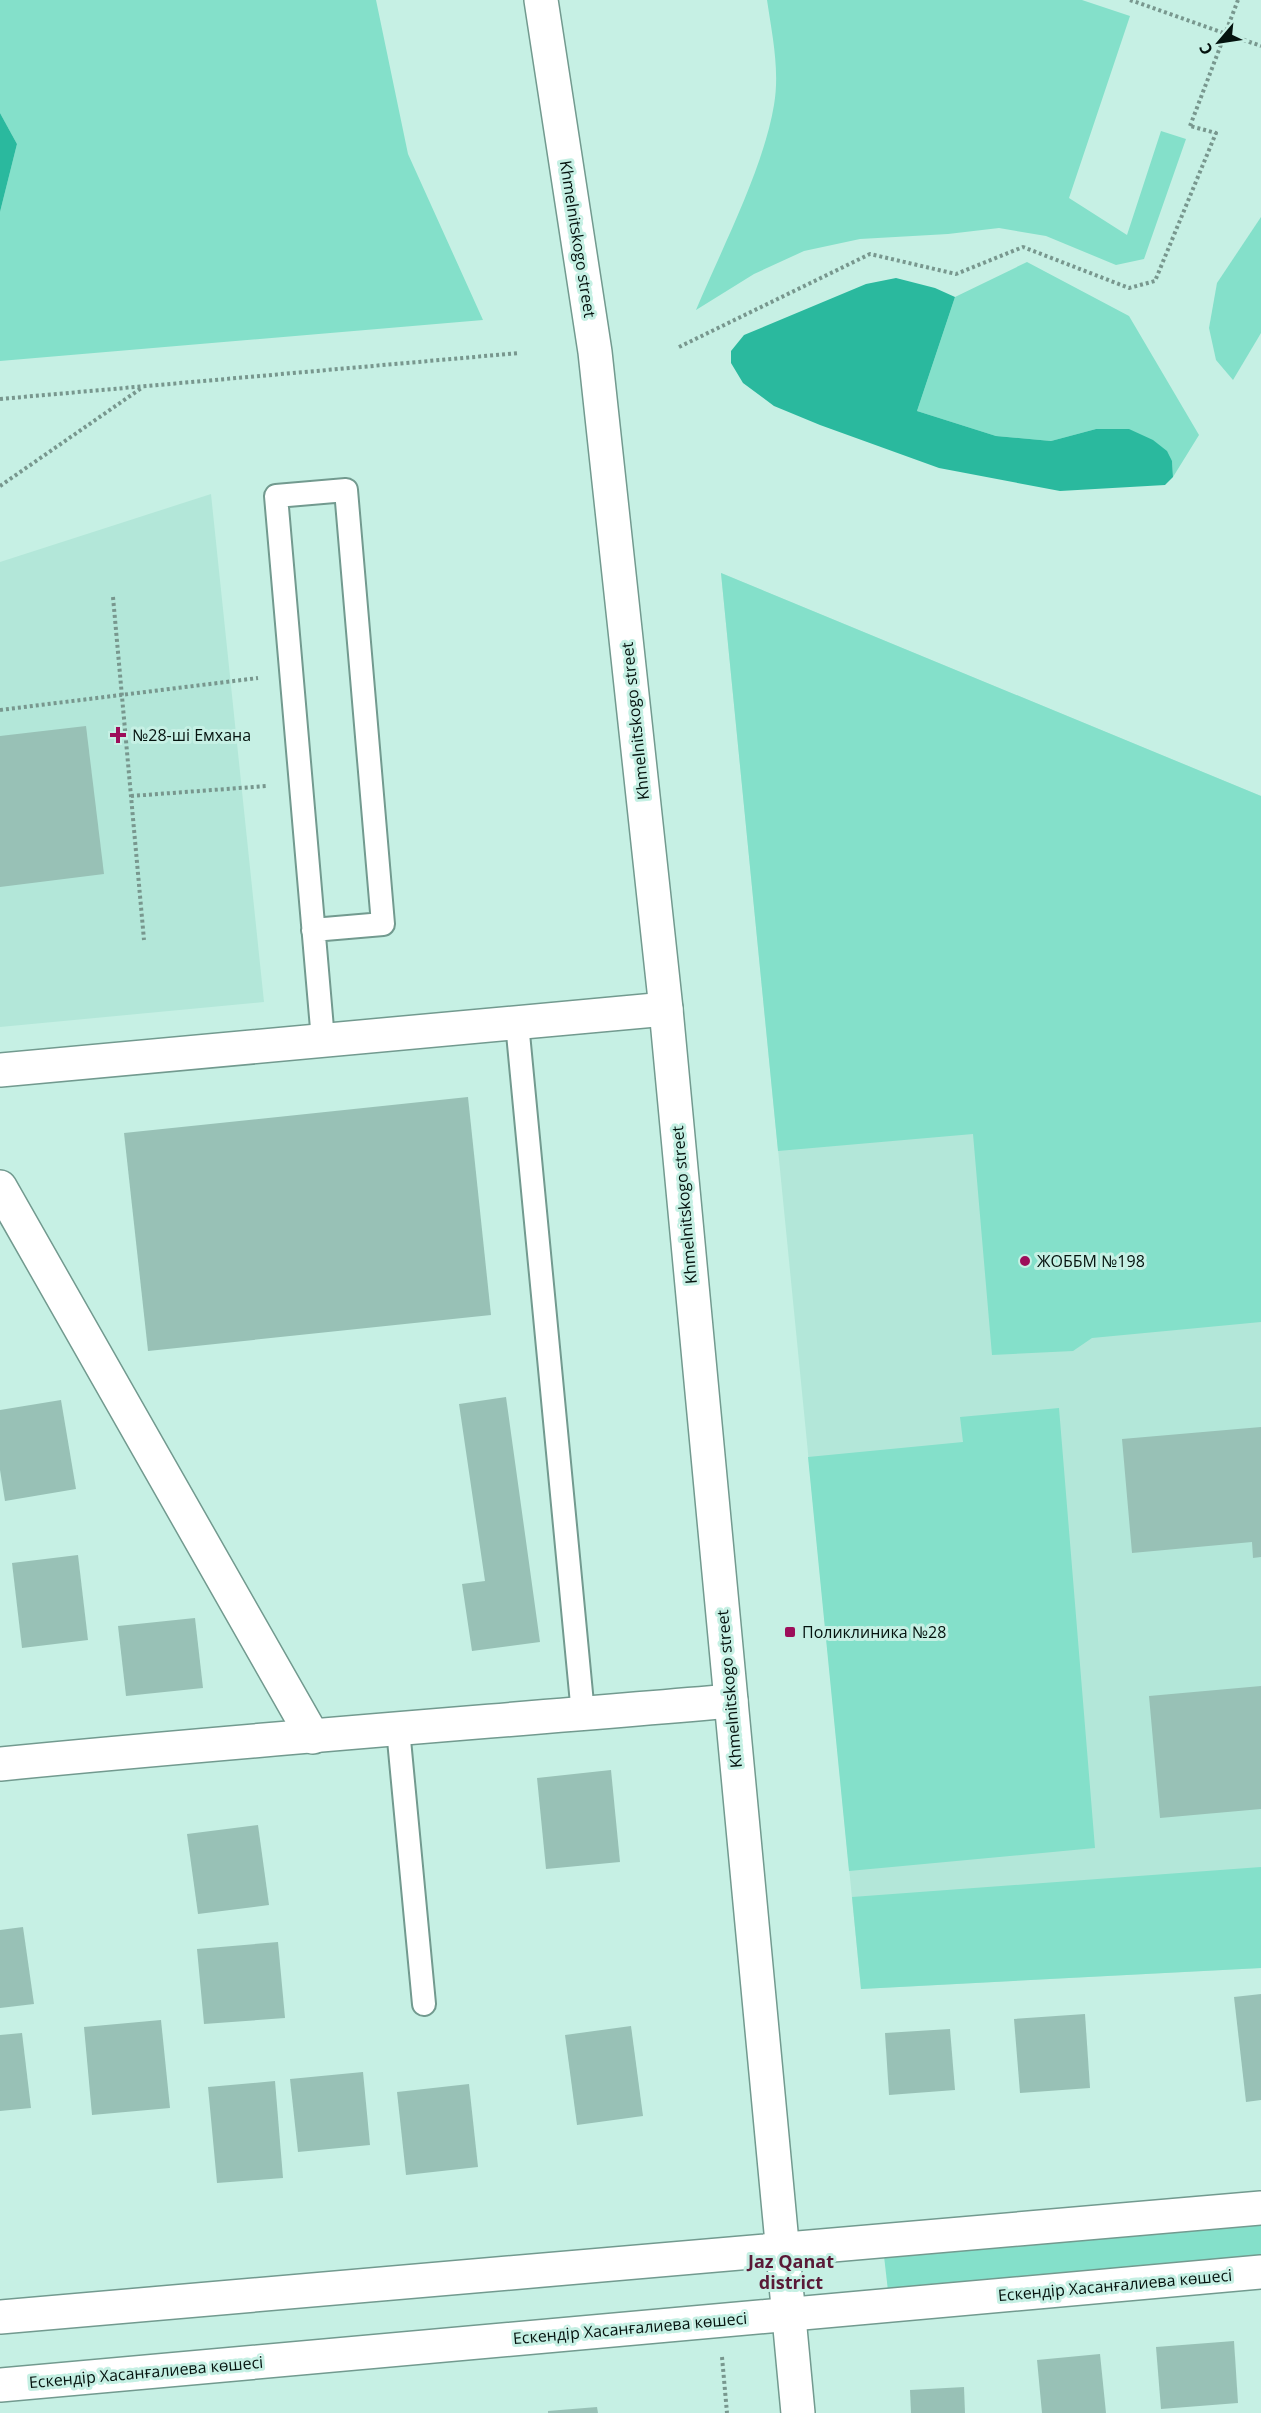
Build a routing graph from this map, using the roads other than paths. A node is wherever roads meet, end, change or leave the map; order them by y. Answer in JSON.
{"nodes":[{"id":1,"x":541,"y":0,"type":"edge"},
{"id":2,"x":313,"y":930,"type":"junction"},
{"id":3,"x":666,"y":1009,"type":"junction"},
{"id":4,"x":517,"y":1023,"type":"junction"},
{"id":5,"x":323,"y":1040,"type":"junction"},
{"id":6,"x":0,"y":1070,"type":"edge"},
{"id":7,"x":0,"y":1187,"type":"edge"},
{"id":8,"x":731,"y":1701,"type":"junction"},
{"id":9,"x":583,"y":1714,"type":"junction"},
{"id":10,"x":398,"y":1729,"type":"junction"},
{"id":11,"x":313,"y":1737,"type":"junction"},
{"id":12,"x":0,"y":1764,"type":"edge"},
{"id":13,"x":424,"y":2004,"type":"dead end"},
{"id":14,"x":1261,"y":2208,"type":"edge"},
{"id":15,"x":782,"y":2249,"type":"junction"},
{"id":16,"x":1261,"y":2272,"type":"edge"},
{"id":17,"x":788,"y":2314,"type":"junction"},
{"id":18,"x":0,"y":2317,"type":"edge"},
{"id":19,"x":0,"y":2385,"type":"edge"},
{"id":20,"x":798,"y":2413,"type":"edge"}],
"edges":[{"from":1,"to":3,"type":"street","name":"Khmelnitskogo street"},
{"from":2,"to":2,"type":"lane"},
{"from":2,"to":5,"type":"lane"},
{"from":3,"to":4,"type":"street"},
{"from":3,"to":8,"type":"street","name":"Khmelnitskogo street"},
{"from":4,"to":5,"type":"street"},
{"from":4,"to":9,"type":"lane"},
{"from":5,"to":6,"type":"street"},
{"from":7,"to":11,"type":"street"},
{"from":8,"to":9,"type":"street"},
{"from":8,"to":15,"type":"street","name":"Khmelnitskogo street"},
{"from":9,"to":10,"type":"street"},
{"from":10,"to":11,"type":"street"},
{"from":10,"to":13,"type":"lane"},
{"from":11,"to":12,"type":"street"},
{"from":14,"to":15,"type":"street"},
{"from":15,"to":17,"type":"street","name":"Khmelnitskogo street"},
{"from":15,"to":18,"type":"street"},
{"from":16,"to":17,"type":"street","name":"Ескендір Хасанғалиева көшесі"},
{"from":17,"to":19,"type":"street","name":"Ескендір Хасанғалиева көшесі"},
{"from":17,"to":20,"type":"street","name":"Khmelnitskogo street"}]}
